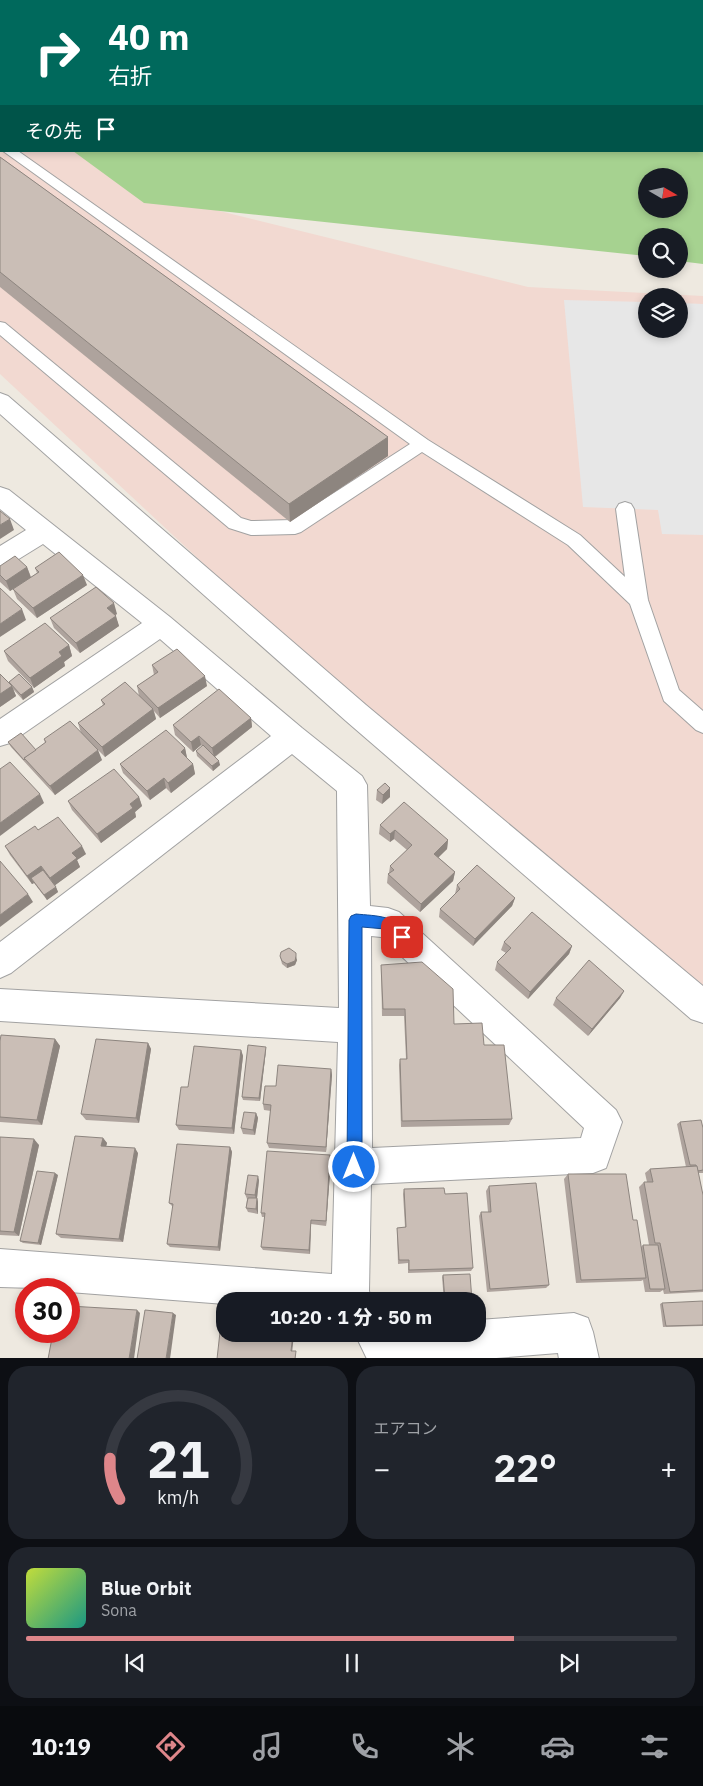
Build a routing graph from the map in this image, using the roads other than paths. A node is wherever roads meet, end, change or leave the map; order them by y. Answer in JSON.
{"nodes":[{"id":1,"x":10,"y":152,"type":"edge"},
{"id":2,"x":0,"y":327,"type":"edge"},
{"id":3,"x":0,"y":401,"type":"edge"},
{"id":4,"x":422,"y":444,"type":"junction"},
{"id":5,"x":0,"y":496,"type":"edge"},
{"id":6,"x":625,"y":509,"type":"dead end"},
{"id":7,"x":44,"y":531,"type":"junction"},
{"id":8,"x":0,"y":558,"type":"edge"},
{"id":9,"x":638,"y":600,"type":"junction"},
{"id":10,"x":161,"y":624,"type":"junction"},
{"id":11,"x":703,"y":724,"type":"edge"},
{"id":12,"x":0,"y":734,"type":"edge"},
{"id":13,"x":292,"y":737,"type":"junction"},
{"id":14,"x":356,"y":920,"type":"junction"},
{"id":15,"x":0,"y":962,"type":"edge"},
{"id":16,"x":0,"y":1004,"type":"edge"},
{"id":17,"x":703,"y":1007,"type":"edge"},
{"id":18,"x":355,"y":1026,"type":"junction"},
{"id":19,"x":354,"y":1167,"type":"junction"},
{"id":20,"x":0,"y":1268,"type":"edge"},
{"id":21,"x":282,"y":1292,"type":"edge"},
{"id":22,"x":352,"y":1292,"type":"edge"},
{"id":23,"x":486,"y":1339,"type":"edge"},
{"id":24,"x":379,"y":1342,"type":"edge"},
{"id":25,"x":446,"y":1342,"type":"edge"},
{"id":26,"x":579,"y":1358,"type":"edge"}],
"edges":[{"from":1,"to":4,"type":"lane"},
{"from":2,"to":4,"type":"lane"},
{"from":3,"to":17,"type":"street"},
{"from":4,"to":9,"type":"lane"},
{"from":5,"to":7,"type":"street"},
{"from":6,"to":9,"type":"lane"},
{"from":7,"to":8,"type":"street"},
{"from":7,"to":10,"type":"street"},
{"from":9,"to":11,"type":"lane"},
{"from":10,"to":12,"type":"street"},
{"from":10,"to":13,"type":"street"},
{"from":13,"to":14,"type":"street"},
{"from":13,"to":15,"type":"street"},
{"from":14,"to":18,"type":"street"},
{"from":14,"to":19,"type":"street"},
{"from":16,"to":18,"type":"street"},
{"from":18,"to":19,"type":"street"},
{"from":19,"to":22,"type":"street"},
{"from":20,"to":21,"type":"street"},
{"from":23,"to":26,"type":"street"},
{"from":24,"to":25,"type":"street"}]}
